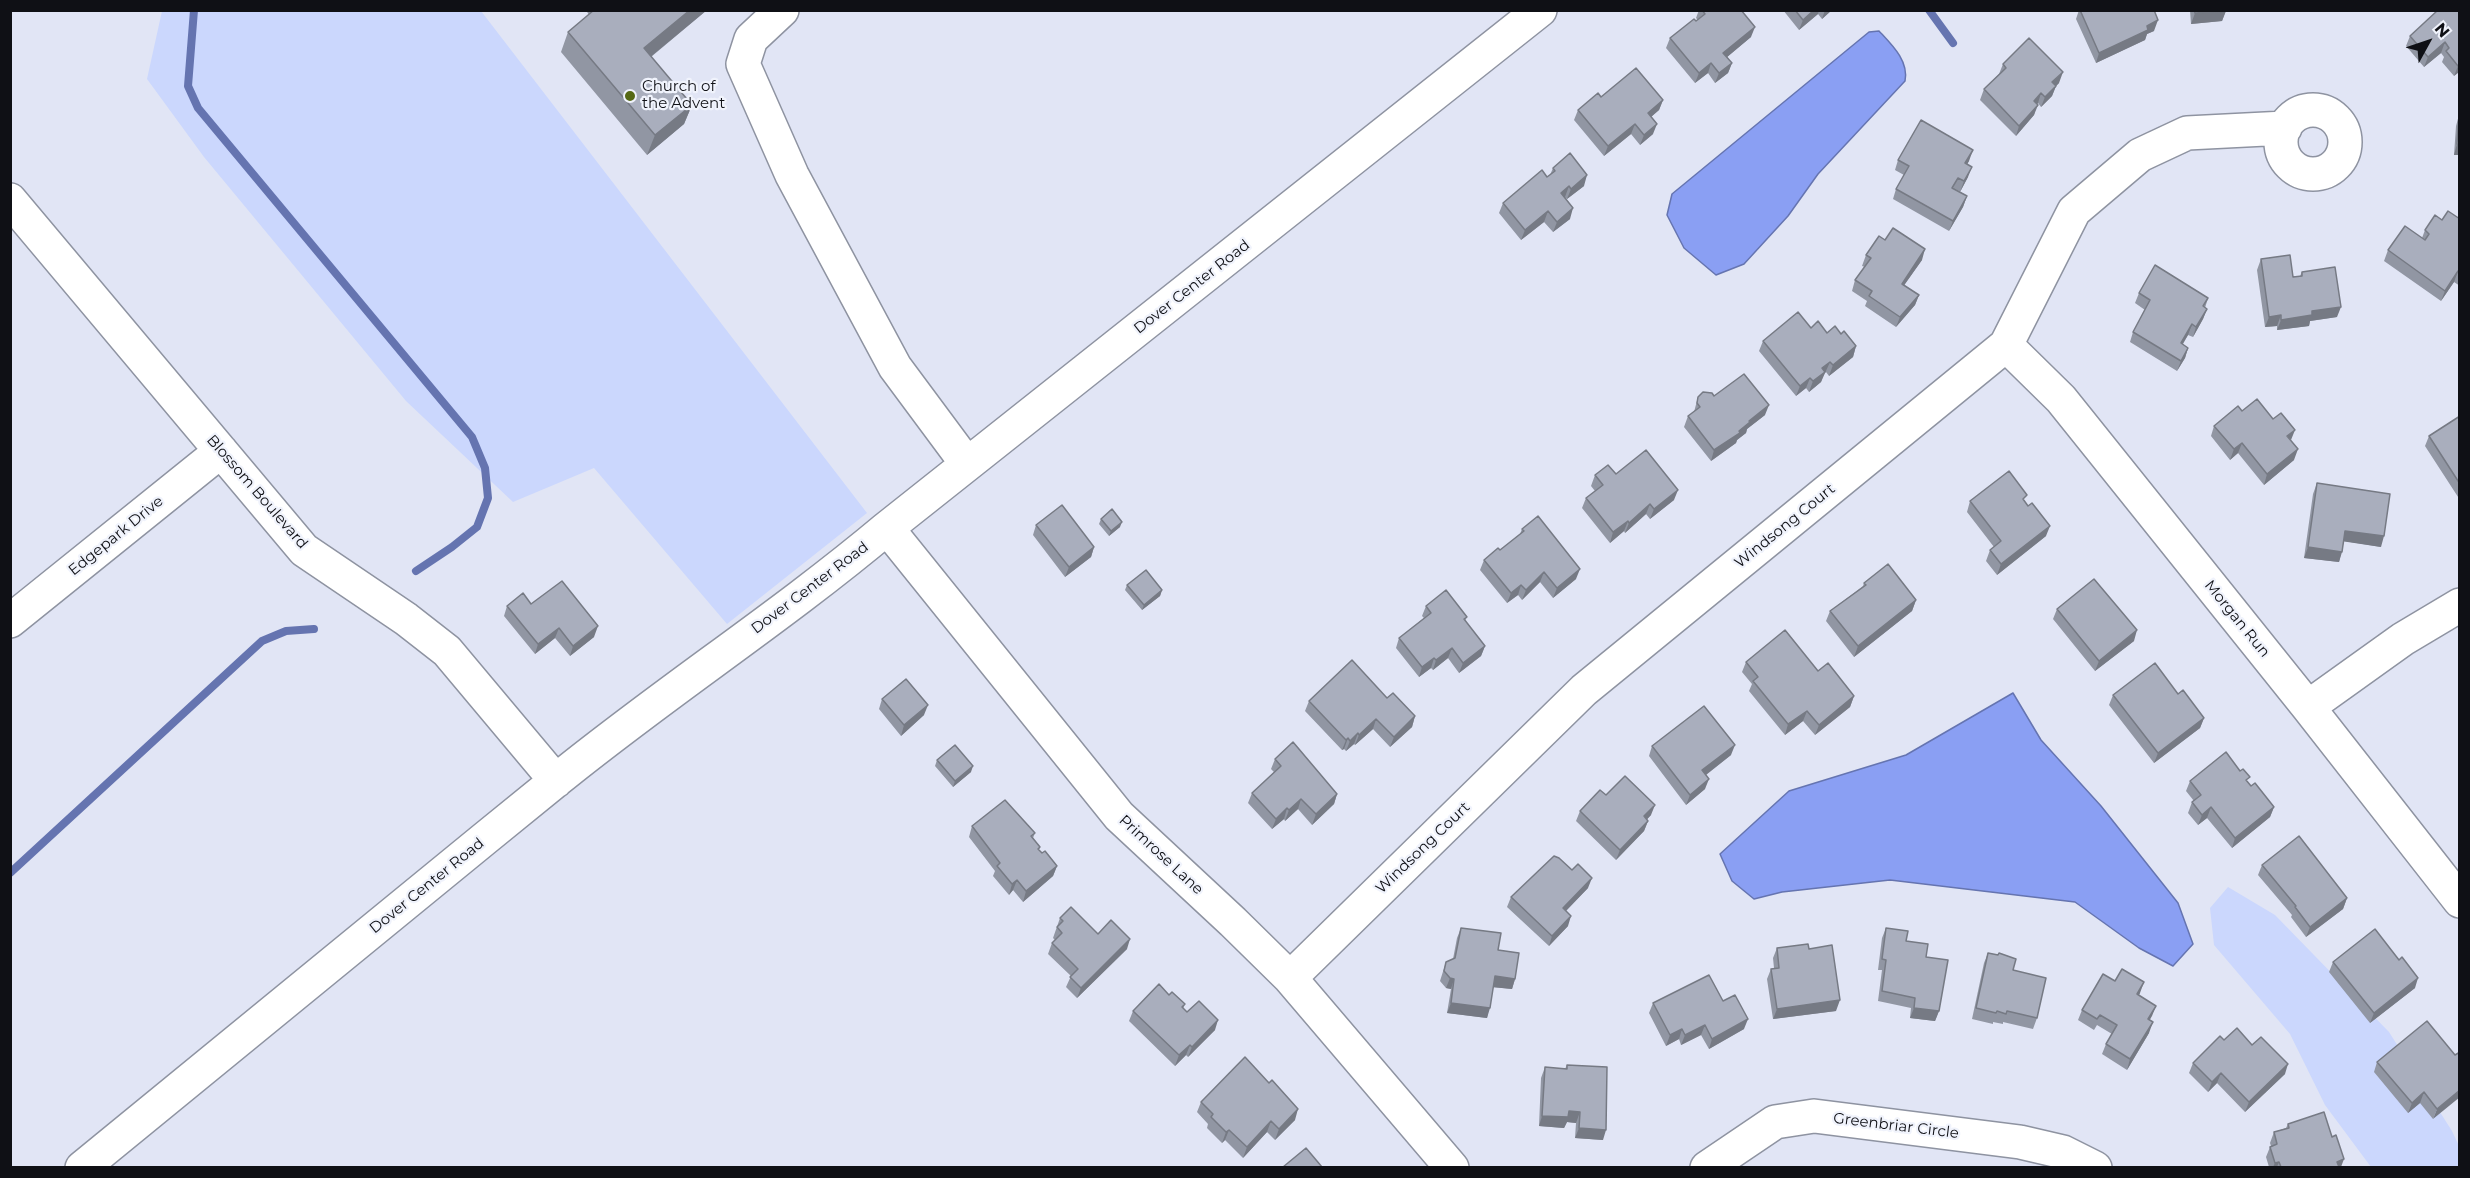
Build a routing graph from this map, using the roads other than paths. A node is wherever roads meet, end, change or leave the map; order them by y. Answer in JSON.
{"nodes":[{"id":1,"x":782,"y":10,"type":"edge"},
{"id":2,"x":1531,"y":13,"type":"edge"},
{"id":3,"x":2285,"y":128,"type":"dead end"},
{"id":4,"x":10,"y":200,"type":"edge"},
{"id":5,"x":2006,"y":345,"type":"junction"},
{"id":6,"x":221,"y":451,"type":"junction"},
{"id":7,"x":967,"y":464,"type":"junction"},
{"id":8,"x":886,"y":528,"type":"junction"},
{"id":9,"x":2460,"y":605,"type":"edge"},
{"id":10,"x":10,"y":621,"type":"edge"},
{"id":11,"x":2308,"y":707,"type":"junction"},
{"id":12,"x":556,"y":781,"type":"junction"},
{"id":13,"x":2460,"y":902,"type":"edge"},
{"id":14,"x":1290,"y":978,"type":"junction"},
{"id":15,"x":82,"y":1167,"type":"edge"},
{"id":16,"x":1452,"y":1167,"type":"edge"},
{"id":17,"x":1707,"y":1167,"type":"edge"},
{"id":18,"x":2095,"y":1167,"type":"edge"}],
"edges":[{"from":1,"to":7,"type":"street"},
{"from":2,"to":7,"type":"street","name":"Dover Center Road"},
{"from":3,"to":5,"type":"street","name":"Windsong Court"},
{"from":4,"to":6,"type":"street","name":"Blossom Boulevard"},
{"from":5,"to":11,"type":"street","name":"Morgan Run"},
{"from":5,"to":14,"type":"street","name":"Windsong Court"},
{"from":6,"to":10,"type":"street","name":"Edgepark Drive"},
{"from":6,"to":12,"type":"street","name":"Blossom Boulevard"},
{"from":7,"to":8,"type":"street","name":"Dover Center Road"},
{"from":8,"to":12,"type":"street","name":"Dover Center Road"},
{"from":8,"to":14,"type":"street","name":"Primrose Lane"},
{"from":9,"to":11,"type":"street"},
{"from":11,"to":13,"type":"street","name":"Morgan Run"},
{"from":12,"to":15,"type":"street","name":"Dover Center Road"},
{"from":14,"to":16,"type":"street","name":"Primrose Lane"},
{"from":17,"to":18,"type":"street","name":"Greenbriar Circle"}]}
